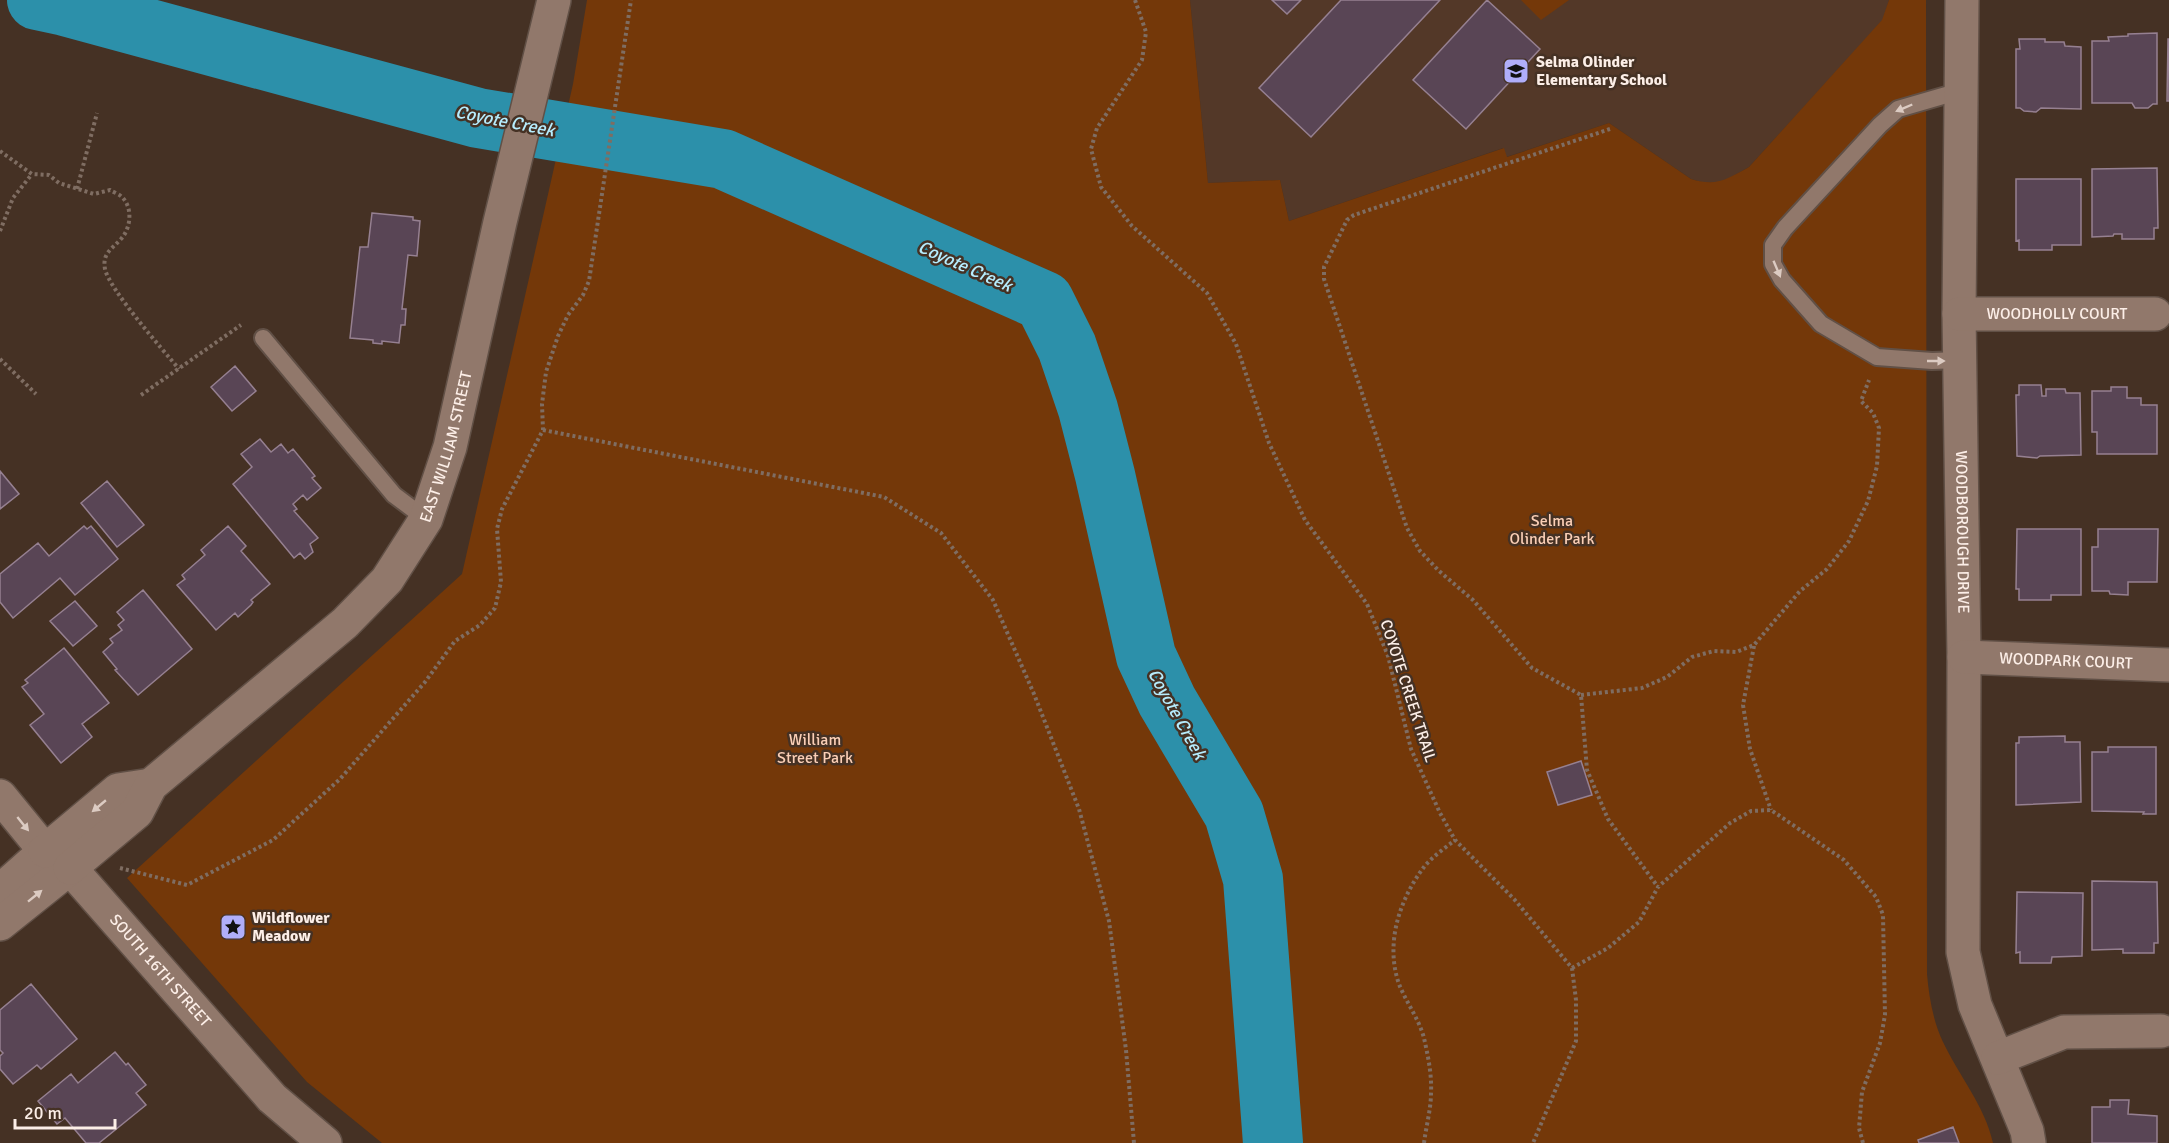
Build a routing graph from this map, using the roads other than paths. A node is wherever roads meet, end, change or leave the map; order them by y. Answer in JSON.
{"nodes":[{"id":1,"x":554,"y":0,"type":"edge"},
{"id":2,"x":1962,"y":0,"type":"edge"},
{"id":3,"x":1960,"y":91,"type":"junction"},
{"id":4,"x":1959,"y":314,"type":"junction"},
{"id":5,"x":2155,"y":314,"type":"dead end"},
{"id":6,"x":263,"y":338,"type":"road end"},
{"id":7,"x":1960,"y":360,"type":"junction"},
{"id":8,"x":426,"y":519,"type":"junction"},
{"id":9,"x":1964,"y":657,"type":"junction"},
{"id":10,"x":2169,"y":665,"type":"edge"},
{"id":11,"x":0,"y":796,"type":"edge"},
{"id":12,"x":58,"y":860,"type":"junction"},
{"id":13,"x":0,"y":891,"type":"edge"},
{"id":14,"x":0,"y":924,"type":"edge"},
{"id":15,"x":2161,"y":1031,"type":"dead end"},
{"id":16,"x":1998,"y":1058,"type":"junction"},
{"id":17,"x":325,"y":1143,"type":"edge"},
{"id":18,"x":2029,"y":1143,"type":"edge"}],
"edges":[{"from":1,"to":8,"type":"street","name":"EAST WILLIAM STREET"},
{"from":2,"to":3,"type":"street","name":"WOODBOROUGH DRIVE"},
{"from":3,"to":4,"type":"street","name":"WOODBOROUGH DRIVE"},
{"from":3,"to":7,"type":"lane","one_way":true},
{"from":4,"to":5,"type":"street","name":"WOODHOLLY COURT"},
{"from":4,"to":7,"type":"street","name":"WOODBOROUGH DRIVE"},
{"from":6,"to":8,"type":"lane"},
{"from":7,"to":9,"type":"street","name":"WOODBOROUGH DRIVE"},
{"from":8,"to":12,"type":"street","name":"EAST WILLIAM STREET"},
{"from":9,"to":10,"type":"street","name":"WOODPARK COURT"},
{"from":9,"to":16,"type":"street","name":"WOODBOROUGH DRIVE"},
{"from":11,"to":12,"type":"street","name":"SOUTH 16TH STREET","one_way":true},
{"from":12,"to":13,"type":"street","name":"EAST WILLIAM STREET"},
{"from":14,"to":12,"type":"street","name":"EAST WILLIAM STREET","one_way":true},
{"from":12,"to":17,"type":"street","name":"SOUTH 16TH STREET"},
{"from":15,"to":16,"type":"street"},
{"from":16,"to":18,"type":"street","name":"WOODBOROUGH DRIVE"}]}
